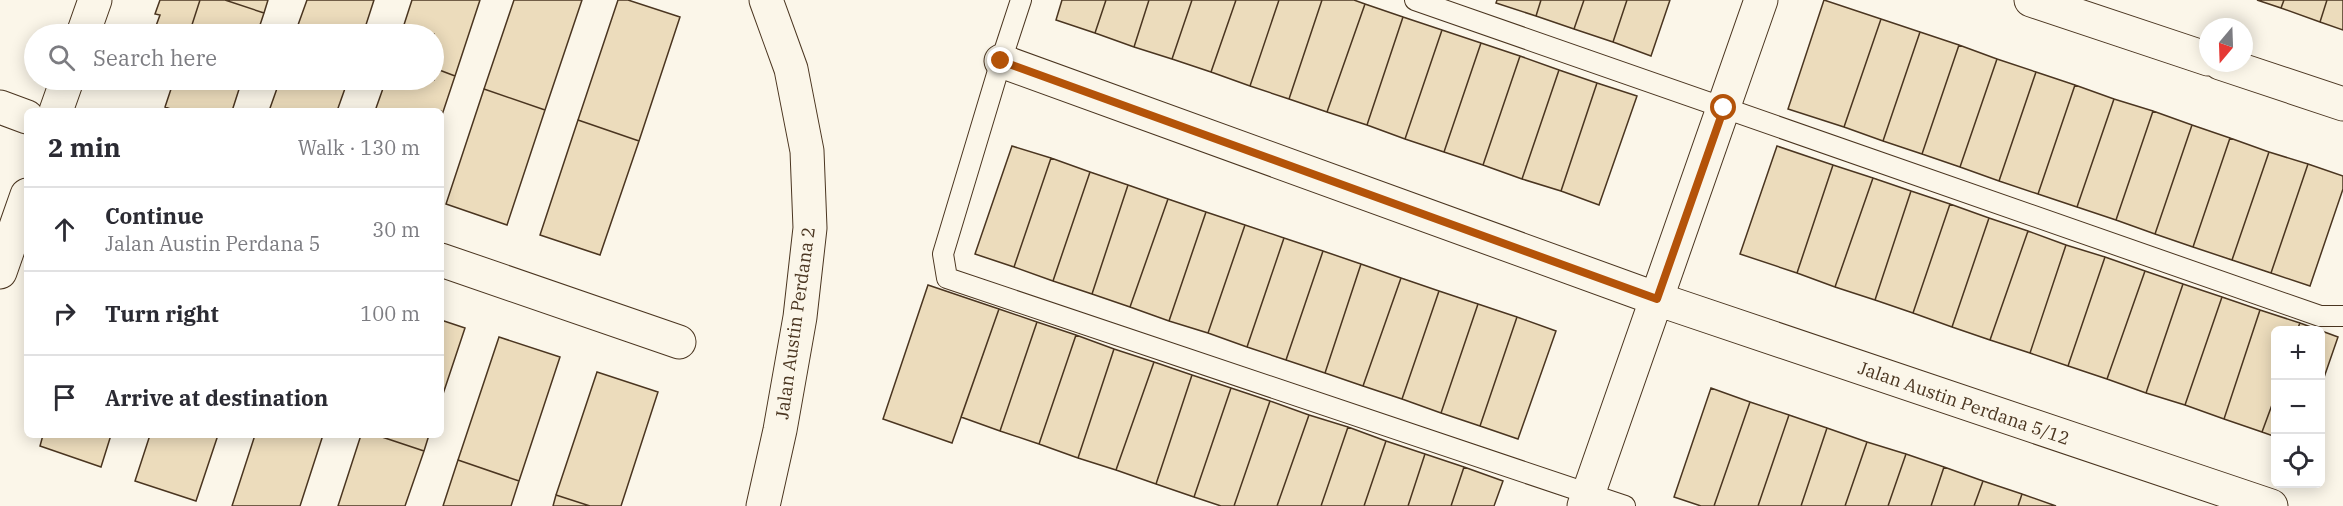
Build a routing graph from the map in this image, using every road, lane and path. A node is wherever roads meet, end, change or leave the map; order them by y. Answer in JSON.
{"nodes":[{"id":1,"x":95,"y":0,"type":"edge"},
{"id":2,"x":766,"y":0,"type":"edge"},
{"id":3,"x":1021,"y":0,"type":"edge"},
{"id":4,"x":1415,"y":0,"type":"edge"},
{"id":5,"x":1761,"y":0,"type":"edge"},
{"id":6,"x":2031,"y":0,"type":"edge"},
{"id":7,"x":87,"y":24,"type":"edge"},
{"id":8,"x":2199,"y":56,"type":"edge"},
{"id":9,"x":1001,"y":61,"type":"junction"},
{"id":10,"x":2247,"y":72,"type":"edge"},
{"id":11,"x":63,"y":90,"type":"edge"},
{"id":12,"x":2343,"y":104,"type":"edge"},
{"id":13,"x":0,"y":107,"type":"edge"},
{"id":14,"x":57,"y":108,"type":"edge"},
{"id":15,"x":1724,"y":108,"type":"junction"},
{"id":16,"x":24,"y":116,"type":"edge"},
{"id":17,"x":24,"y":204,"type":"edge"},
{"id":18,"x":444,"y":261,"type":"edge"},
{"id":19,"x":0,"y":272,"type":"edge"},
{"id":20,"x":1657,"y":299,"type":"junction"},
{"id":21,"x":2343,"y":316,"type":"edge"},
{"id":22,"x":680,"y":342,"type":"dead end"},
{"id":23,"x":1586,"y":500,"type":"edge"},
{"id":24,"x":763,"y":506,"type":"edge"},
{"id":25,"x":1624,"y":506,"type":"edge"},
{"id":26,"x":2271,"y":506,"type":"edge"}],
"edges":[{"from":1,"to":7,"type":"street"},
{"from":2,"to":24,"type":"street","name":"Jalan Austin Perdana 2"},
{"from":3,"to":9,"type":"lane"},
{"from":4,"to":15,"type":"lane"},
{"from":5,"to":15,"type":"street"},
{"from":6,"to":8,"type":"street"},
{"from":9,"to":20,"type":"street","name":"Jalan Austin Perdana 5/12"},
{"from":9,"to":23,"type":"lane"},
{"from":10,"to":12,"type":"street"},
{"from":11,"to":14,"type":"street"},
{"from":13,"to":16,"type":"street"},
{"from":15,"to":20,"type":"street"},
{"from":15,"to":21,"type":"lane"},
{"from":17,"to":19,"type":"street"},
{"from":18,"to":22,"type":"street"},
{"from":20,"to":23,"type":"street"},
{"from":20,"to":26,"type":"street","name":"Jalan Austin Perdana 5/12"},
{"from":23,"to":25,"type":"lane"}]}
